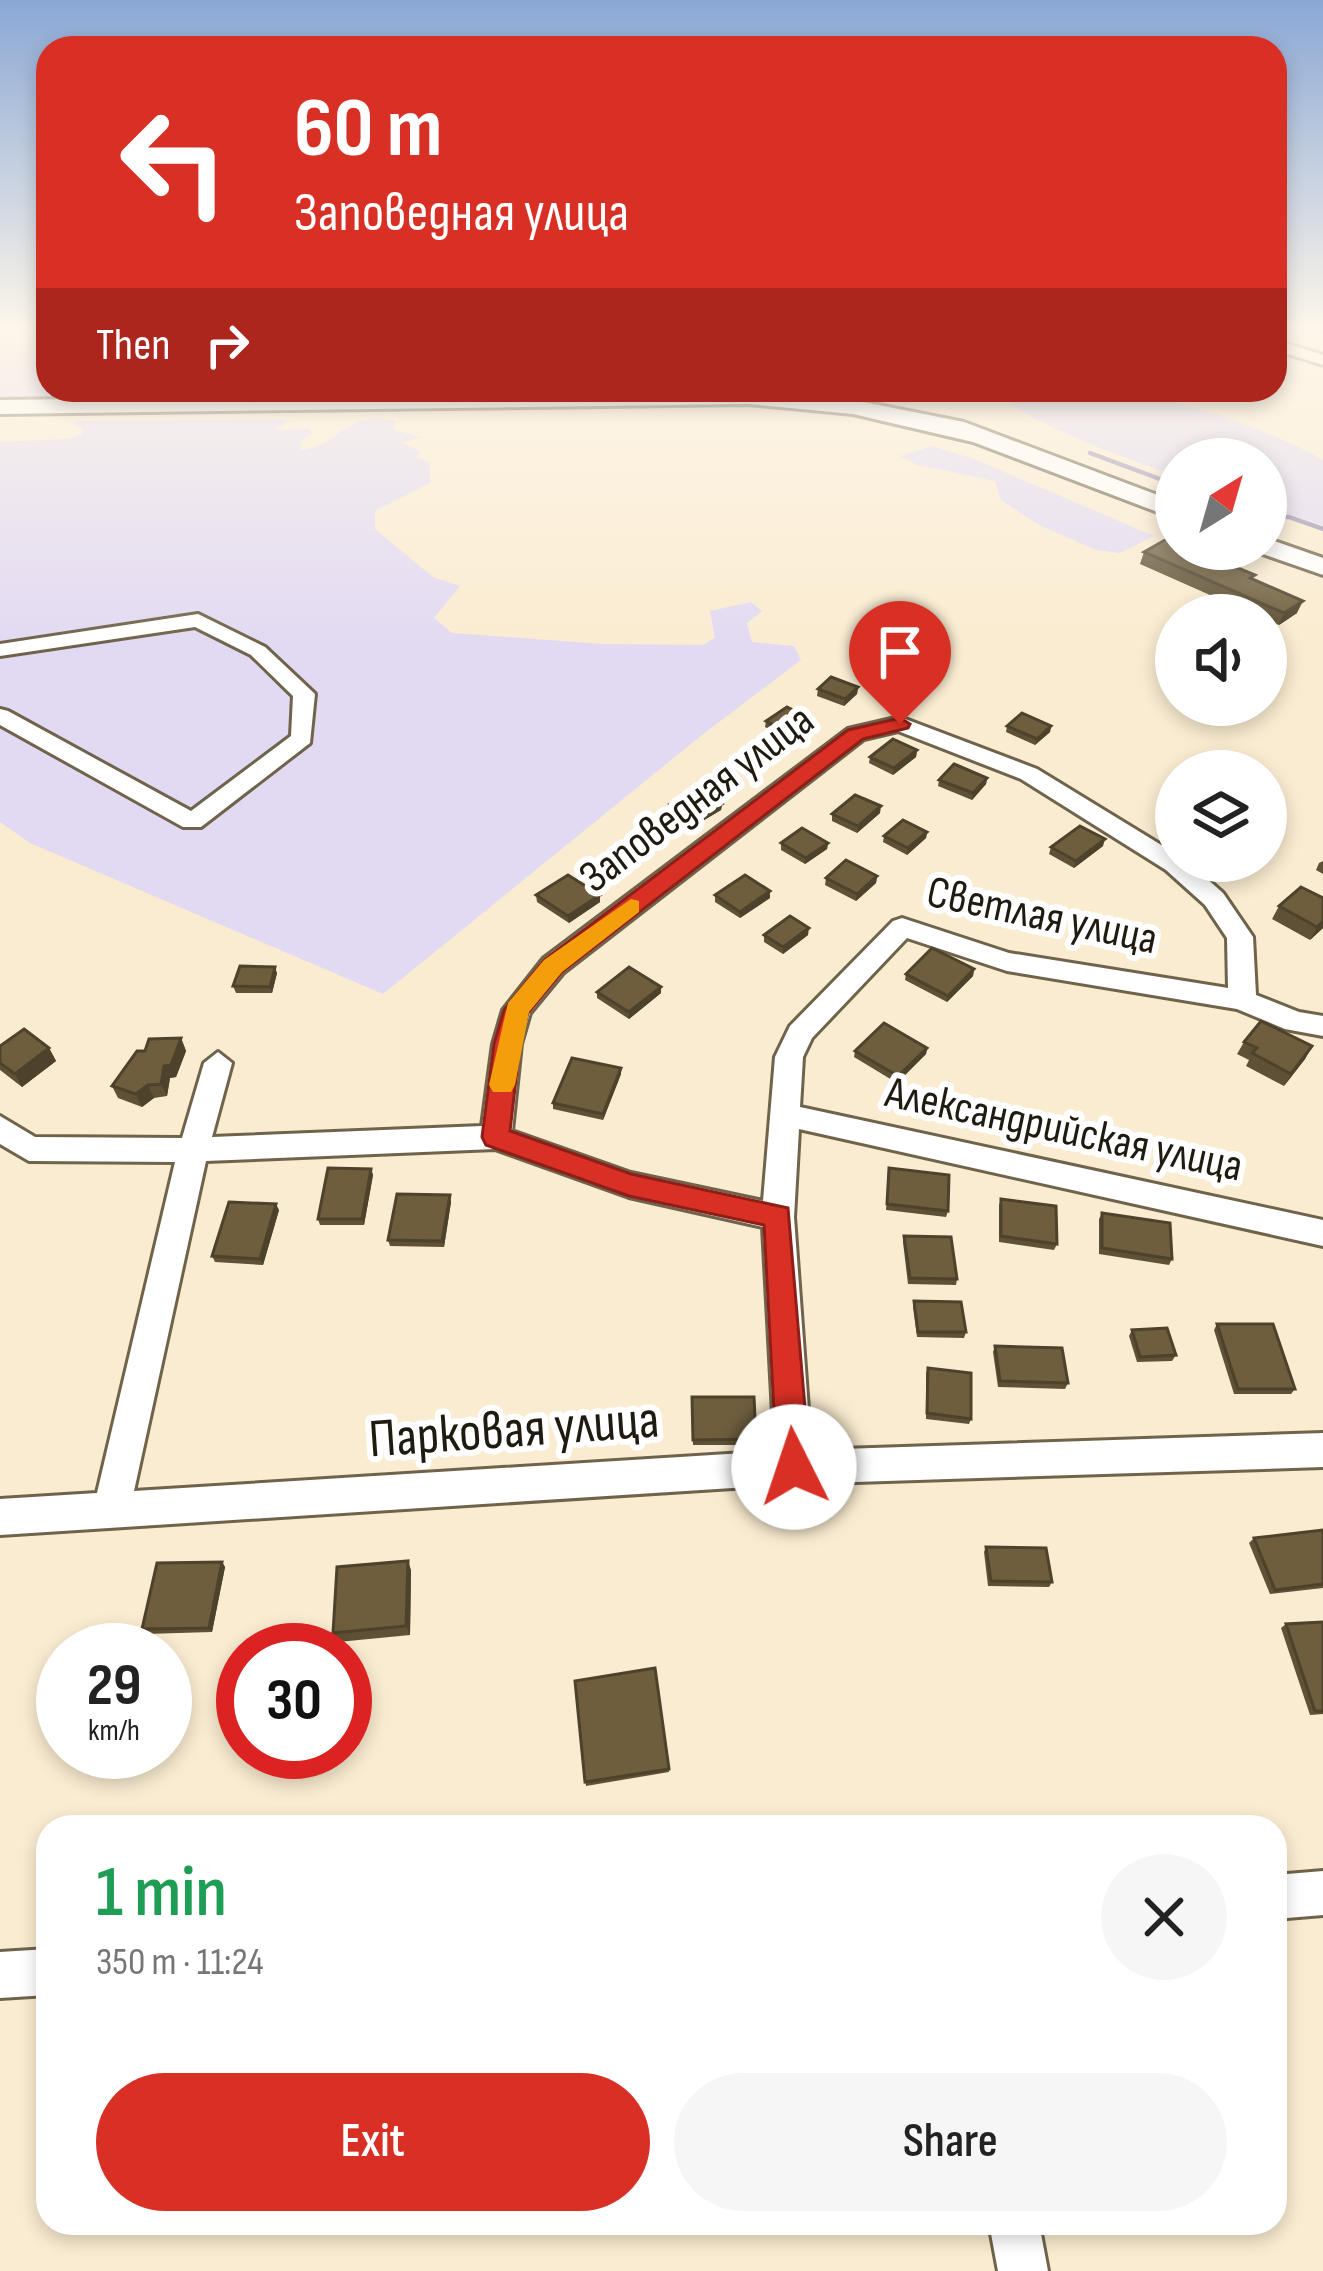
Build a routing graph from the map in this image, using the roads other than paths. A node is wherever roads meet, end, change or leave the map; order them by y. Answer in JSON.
{"nodes":[{"id":1,"x":976,"y":431,"type":"edge"},
{"id":2,"x":980,"y":431,"type":"edge"},
{"id":3,"x":981,"y":431,"type":"edge"},
{"id":4,"x":983,"y":431,"type":"edge"},
{"id":5,"x":986,"y":433,"type":"junction"},
{"id":6,"x":1155,"y":493,"type":"edge"},
{"id":7,"x":1155,"y":502,"type":"edge"},
{"id":8,"x":1287,"y":542,"type":"edge"},
{"id":9,"x":1287,"y":554,"type":"edge"},
{"id":10,"x":1323,"y":555,"type":"edge"},
{"id":11,"x":1323,"y":568,"type":"edge"},
{"id":12,"x":0,"y":650,"type":"edge"},
{"id":13,"x":0,"y":716,"type":"edge"},
{"id":14,"x":1241,"y":1000,"type":"junction"},
{"id":15,"x":1323,"y":1027,"type":"edge"},
{"id":16,"x":218,"y":1063,"type":"dead end"},
{"id":17,"x":785,"y":1115,"type":"junction"},
{"id":18,"x":0,"y":1128,"type":"edge"},
{"id":19,"x":496,"y":1137,"type":"junction"},
{"id":20,"x":193,"y":1152,"type":"junction"},
{"id":21,"x":778,"y":1216,"type":"junction"},
{"id":22,"x":1323,"y":1233,"type":"edge"},
{"id":23,"x":1323,"y":1450,"type":"edge"},
{"id":24,"x":794,"y":1467,"type":"junction"},
{"id":25,"x":112,"y":1510,"type":"junction"},
{"id":26,"x":0,"y":1517,"type":"edge"},
{"id":27,"x":1323,"y":1893,"type":"edge"},
{"id":28,"x":1287,"y":1896,"type":"edge"},
{"id":29,"x":36,"y":1973,"type":"edge"},
{"id":30,"x":0,"y":1975,"type":"edge"},
{"id":31,"x":1016,"y":2235,"type":"edge"},
{"id":32,"x":1023,"y":2271,"type":"edge"}],
"edges":[{"from":1,"to":5,"type":"main road"},
{"from":2,"to":5,"type":"main road"},
{"from":3,"to":5,"type":"main road"},
{"from":4,"to":5,"type":"main road"},
{"from":5,"to":6,"type":"main road"},
{"from":5,"to":7,"type":"main road"},
{"from":8,"to":10,"type":"main road"},
{"from":9,"to":11,"type":"main road"},
{"from":12,"to":13,"type":"street"},
{"from":14,"to":15,"type":"street"},
{"from":14,"to":17,"type":"street","name":"Светлая улица"},
{"from":14,"to":19,"type":"street","name":"Заповедная улица"},
{"from":16,"to":20,"type":"street"},
{"from":17,"to":21,"type":"street","name":"Светлая улица"},
{"from":17,"to":22,"type":"street","name":"Александрийская улица"},
{"from":18,"to":20,"type":"street"},
{"from":19,"to":20,"type":"street"},
{"from":19,"to":21,"type":"street"},
{"from":20,"to":25,"type":"street"},
{"from":21,"to":24,"type":"street","name":"Светлая улица"},
{"from":23,"to":24,"type":"street","name":"Парковая улица"},
{"from":24,"to":25,"type":"street","name":"Парковая улица"},
{"from":25,"to":26,"type":"street","name":"Парковая улица"},
{"from":27,"to":28,"type":"street"},
{"from":29,"to":30,"type":"street"},
{"from":31,"to":32,"type":"street"}]}
